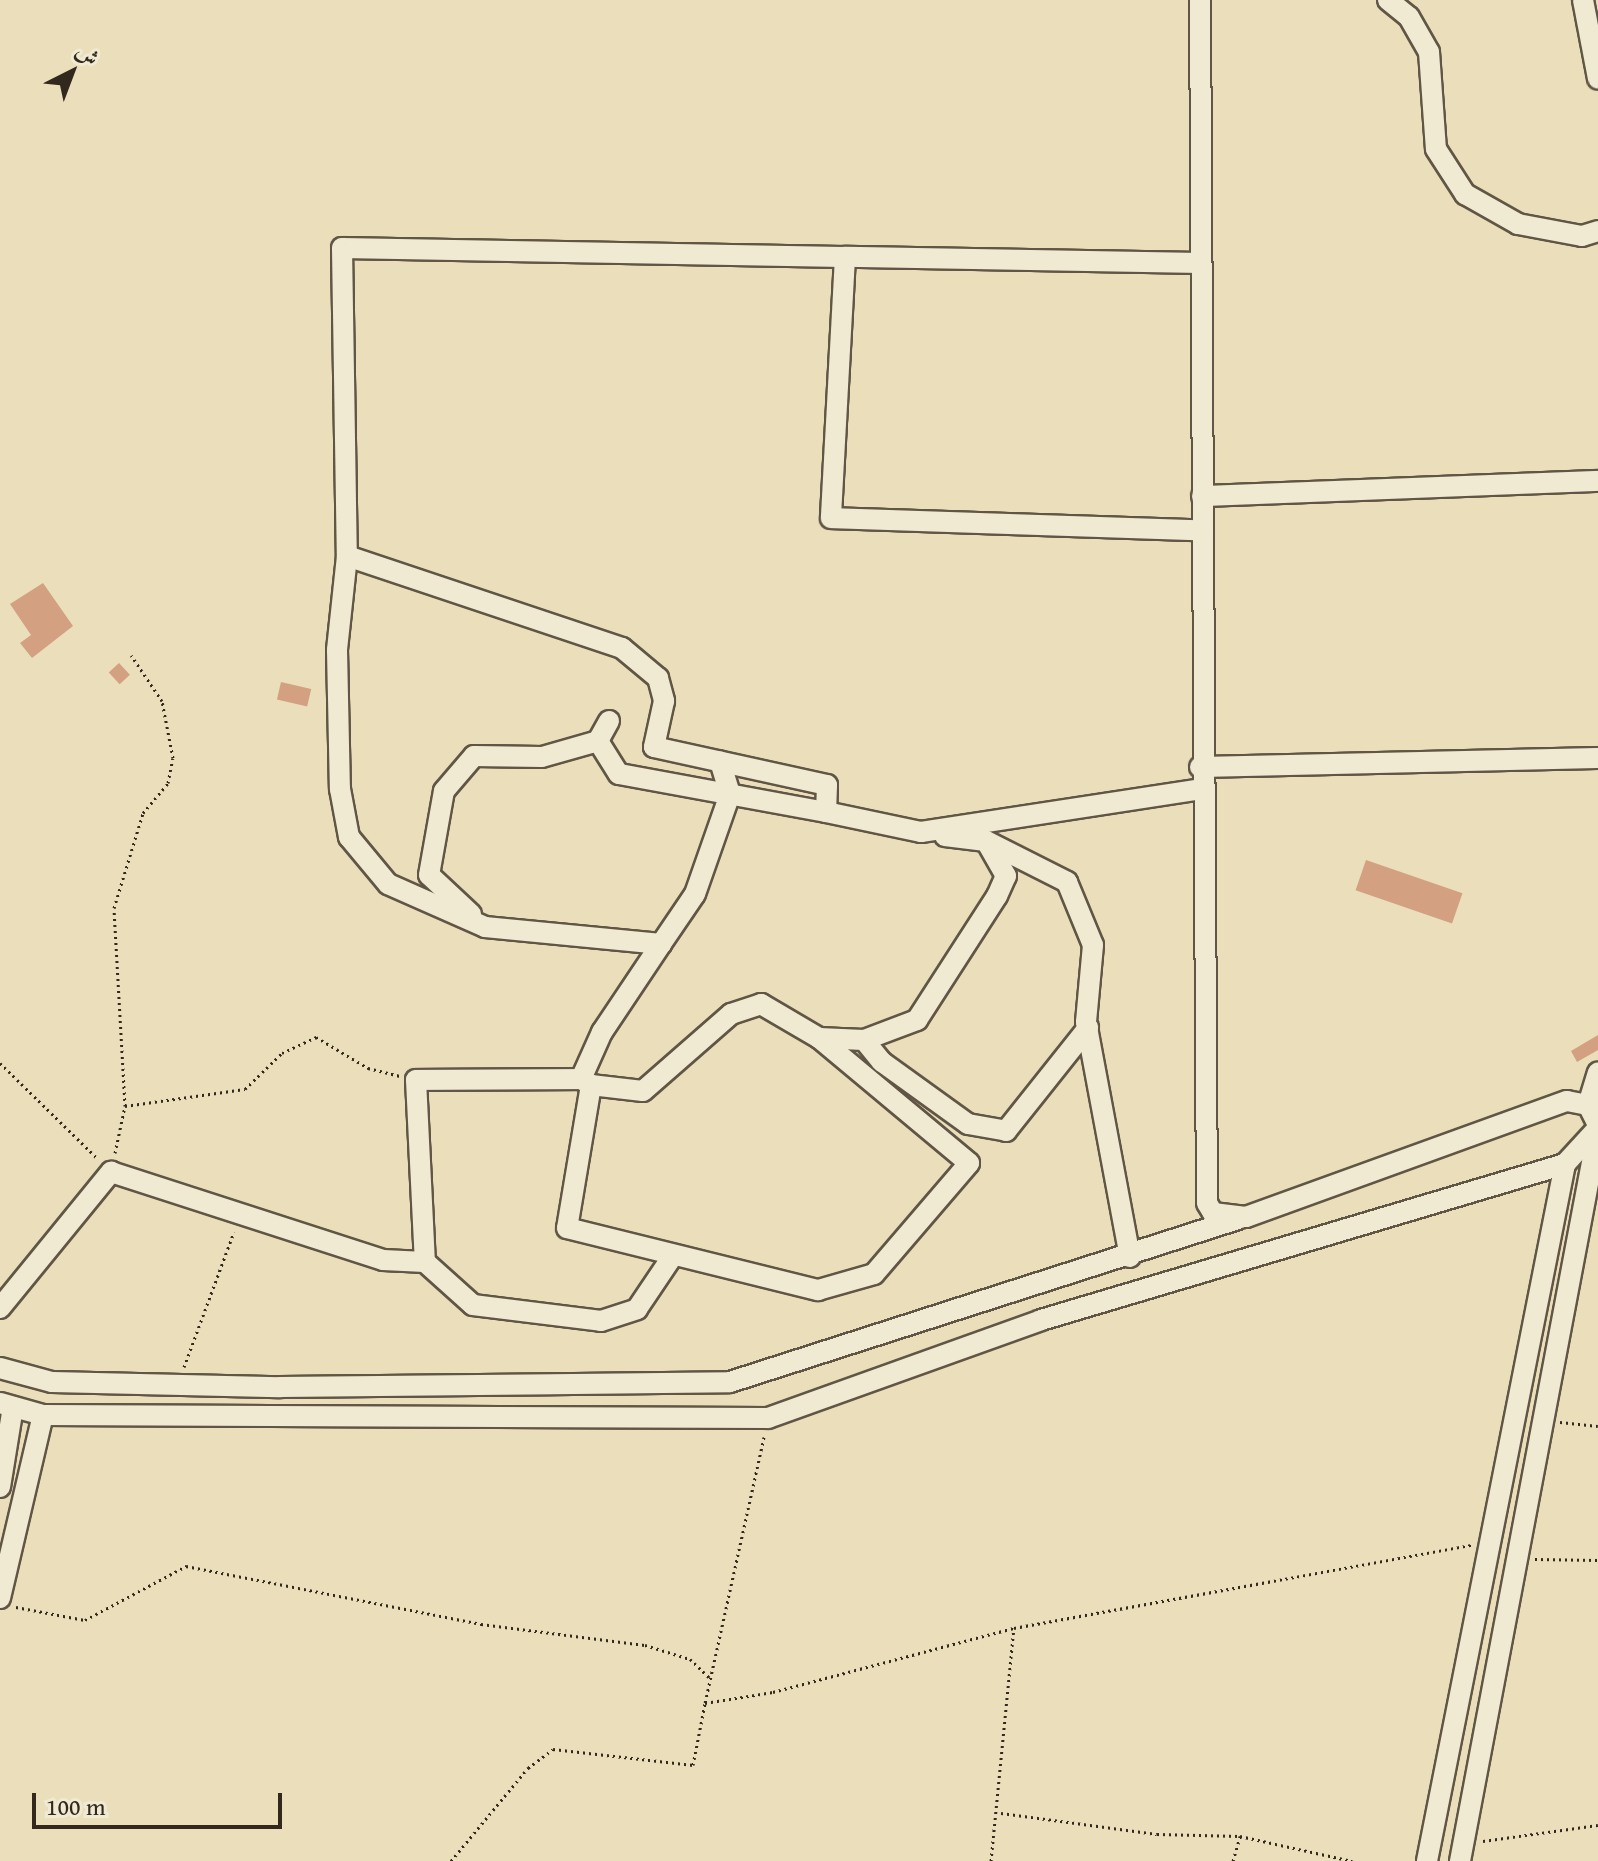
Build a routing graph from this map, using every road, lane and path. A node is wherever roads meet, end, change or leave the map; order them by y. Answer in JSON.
{"nodes":[{"id":1,"x":1200,"y":0,"type":"edge"},
{"id":2,"x":1388,"y":0,"type":"edge"},
{"id":3,"x":1583,"y":0,"type":"edge"},
{"id":4,"x":1598,"y":79,"type":"edge"},
{"id":5,"x":1598,"y":231,"type":"edge"},
{"id":6,"x":845,"y":257,"type":"junction"},
{"id":7,"x":1201,"y":263,"type":"junction"},
{"id":8,"x":1598,"y":481,"type":"edge"},
{"id":9,"x":1202,"y":496,"type":"junction"},
{"id":10,"x":1202,"y":530,"type":"junction"},
{"id":11,"x":347,"y":556,"type":"junction"},
{"id":12,"x":131,"y":655,"type":"dead end"},
{"id":13,"x":609,"y":721,"type":"dead end"},
{"id":14,"x":598,"y":741,"type":"junction"},
{"id":15,"x":1598,"y":758,"type":"edge"},
{"id":16,"x":720,"y":762,"type":"junction"},
{"id":17,"x":1200,"y":767,"type":"junction"},
{"id":18,"x":1203,"y":789,"type":"junction"},
{"id":19,"x":730,"y":794,"type":"junction"},
{"id":20,"x":826,"y":812,"type":"junction"},
{"id":21,"x":921,"y":832,"type":"junction"},
{"id":22,"x":986,"y":841,"type":"junction"},
{"id":23,"x":485,"y":927,"type":"junction"},
{"id":24,"x":661,"y":944,"type":"junction"},
{"id":25,"x":1088,"y":1028,"type":"junction"},
{"id":26,"x":819,"y":1038,"type":"junction"},
{"id":27,"x":864,"y":1040,"type":"junction"},
{"id":28,"x":0,"y":1063,"type":"edge"},
{"id":29,"x":1598,"y":1073,"type":"edge"},
{"id":30,"x":416,"y":1080,"type":"junction"},
{"id":31,"x":586,"y":1082,"type":"junction"},
{"id":32,"x":1588,"y":1105,"type":"junction"},
{"id":33,"x":125,"y":1106,"type":"junction"},
{"id":34,"x":1598,"y":1128,"type":"edge"},
{"id":35,"x":1565,"y":1164,"type":"junction"},
{"id":36,"x":111,"y":1172,"type":"junction"},
{"id":37,"x":240,"y":1217,"type":"junction"},
{"id":38,"x":1246,"y":1217,"type":"junction"},
{"id":39,"x":672,"y":1257,"type":"junction"},
{"id":40,"x":1130,"y":1257,"type":"junction"},
{"id":41,"x":425,"y":1262,"type":"junction"},
{"id":42,"x":0,"y":1308,"type":"edge"},
{"id":43,"x":0,"y":1368,"type":"edge"},
{"id":44,"x":179,"y":1385,"type":"junction"},
{"id":45,"x":7,"y":1405,"type":"edge"},
{"id":46,"x":43,"y":1415,"type":"junction"},
{"id":47,"x":768,"y":1418,"type":"junction"},
{"id":48,"x":1544,"y":1421,"type":"junction"},
{"id":49,"x":1598,"y":1426,"type":"edge"},
{"id":50,"x":0,"y":1487,"type":"edge"},
{"id":51,"x":1490,"y":1542,"type":"junction"},
{"id":52,"x":1519,"y":1559,"type":"junction"},
{"id":53,"x":1598,"y":1560,"type":"edge"},
{"id":54,"x":0,"y":1598,"type":"edge"},
{"id":55,"x":0,"y":1604,"type":"edge"},
{"id":56,"x":1014,"y":1628,"type":"junction"},
{"id":57,"x":710,"y":1678,"type":"junction"},
{"id":58,"x":705,"y":1703,"type":"junction"},
{"id":59,"x":1001,"y":1813,"type":"junction"},
{"id":60,"x":1598,"y":1825,"type":"edge"},
{"id":61,"x":1240,"y":1836,"type":"junction"},
{"id":62,"x":1461,"y":1853,"type":"edge"},
{"id":63,"x":451,"y":1861,"type":"edge"},
{"id":64,"x":991,"y":1861,"type":"edge"},
{"id":65,"x":1233,"y":1861,"type":"edge"},
{"id":66,"x":1352,"y":1861,"type":"edge"},
{"id":67,"x":1427,"y":1861,"type":"edge"}],
"edges":[{"from":1,"to":7,"type":"street"},
{"from":2,"to":5,"type":"street"},
{"from":3,"to":4,"type":"street"},
{"from":6,"to":7,"type":"street"},
{"from":6,"to":10,"type":"street"},
{"from":6,"to":11,"type":"street"},
{"from":7,"to":9,"type":"street"},
{"from":8,"to":9,"type":"street"},
{"from":9,"to":10,"type":"street"},
{"from":10,"to":17,"type":"street"},
{"from":11,"to":16,"type":"street"},
{"from":11,"to":23,"type":"street"},
{"from":12,"to":33,"type":"path"},
{"from":13,"to":14,"type":"street"},
{"from":14,"to":19,"type":"street"},
{"from":14,"to":23,"type":"street"},
{"from":15,"to":17,"type":"street"},
{"from":16,"to":19,"type":"street"},
{"from":16,"to":20,"type":"street"},
{"from":17,"to":18,"type":"street"},
{"from":18,"to":21,"type":"street"},
{"from":18,"to":38,"type":"street"},
{"from":19,"to":20,"type":"street"},
{"from":19,"to":24,"type":"street"},
{"from":20,"to":21,"type":"street"},
{"from":21,"to":22,"type":"street"},
{"from":22,"to":25,"type":"street"},
{"from":22,"to":27,"type":"street"},
{"from":23,"to":24,"type":"street"},
{"from":24,"to":31,"type":"street"},
{"from":25,"to":27,"type":"street"},
{"from":25,"to":40,"type":"street"},
{"from":26,"to":27,"type":"street"},
{"from":26,"to":31,"type":"street"},
{"from":26,"to":39,"type":"street"},
{"from":28,"to":36,"type":"path"},
{"from":29,"to":32,"type":"street"},
{"from":30,"to":31,"type":"street"},
{"from":30,"to":33,"type":"path"},
{"from":30,"to":41,"type":"street"},
{"from":31,"to":39,"type":"street"},
{"from":32,"to":34,"type":"street"},
{"from":32,"to":38,"type":"street"},
{"from":33,"to":36,"type":"path"},
{"from":34,"to":35,"type":"street"},
{"from":34,"to":48,"type":"street"},
{"from":35,"to":47,"type":"street"},
{"from":35,"to":51,"type":"street"},
{"from":36,"to":37,"type":"street"},
{"from":36,"to":42,"type":"street"},
{"from":37,"to":41,"type":"street"},
{"from":37,"to":44,"type":"path"},
{"from":38,"to":40,"type":"street"},
{"from":39,"to":41,"type":"street"},
{"from":40,"to":44,"type":"street"},
{"from":43,"to":44,"type":"street"},
{"from":45,"to":46,"type":"street"},
{"from":45,"to":50,"type":"street"},
{"from":46,"to":47,"type":"street"},
{"from":46,"to":54,"type":"street"},
{"from":47,"to":57,"type":"path"},
{"from":48,"to":49,"type":"path"},
{"from":48,"to":52,"type":"street"},
{"from":51,"to":56,"type":"path"},
{"from":51,"to":67,"type":"street"},
{"from":52,"to":53,"type":"path"},
{"from":52,"to":62,"type":"street"},
{"from":55,"to":57,"type":"path"},
{"from":56,"to":58,"type":"path"},
{"from":56,"to":59,"type":"path"},
{"from":57,"to":58,"type":"path"},
{"from":58,"to":63,"type":"path"},
{"from":59,"to":61,"type":"path"},
{"from":59,"to":64,"type":"path"},
{"from":60,"to":62,"type":"path"},
{"from":61,"to":65,"type":"path"},
{"from":61,"to":66,"type":"path"}]}
